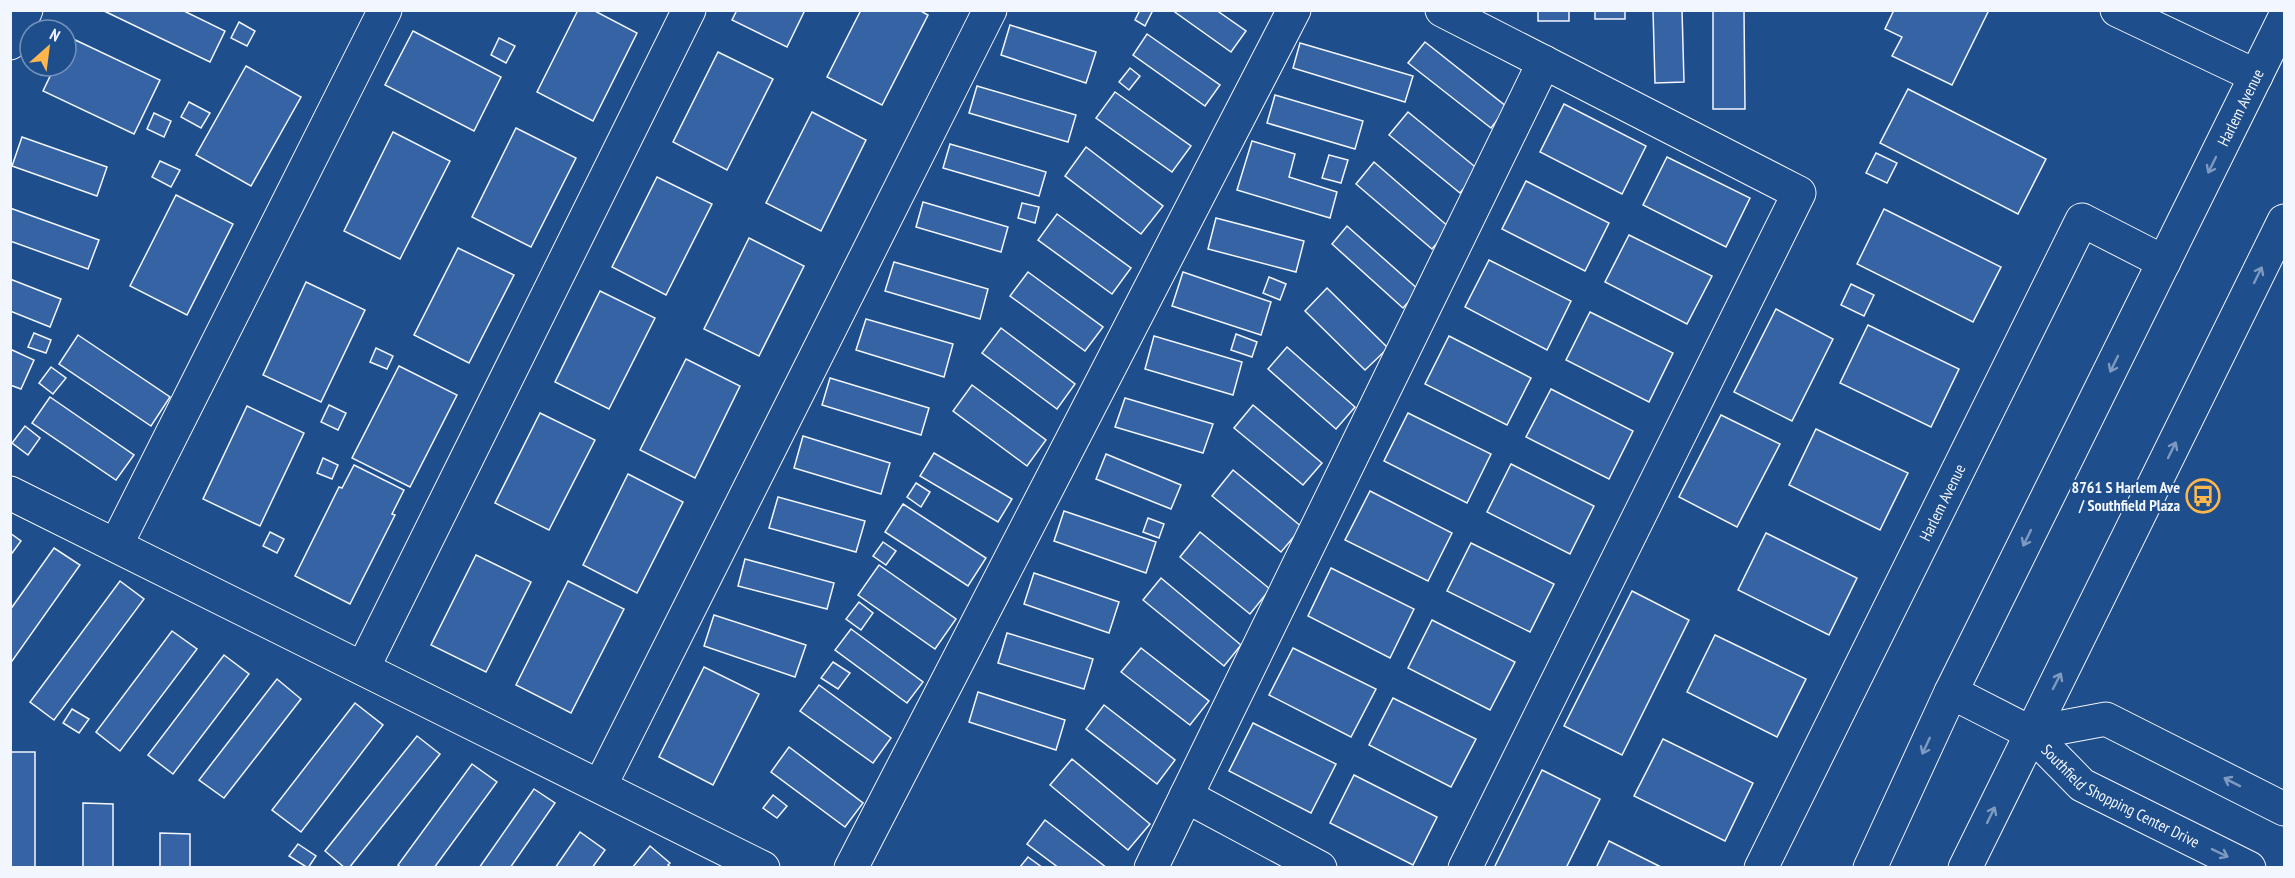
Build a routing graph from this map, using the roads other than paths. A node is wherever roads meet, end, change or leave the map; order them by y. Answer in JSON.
{"nodes":[{"id":1,"x":26,"y":10,"type":"edge"},
{"id":2,"x":385,"y":10,"type":"edge"},
{"id":3,"x":689,"y":10,"type":"edge"},
{"id":4,"x":990,"y":10,"type":"edge"},
{"id":5,"x":1294,"y":10,"type":"edge"},
{"id":6,"x":1442,"y":10,"type":"edge"},
{"id":7,"x":2117,"y":10,"type":"edge"},
{"id":8,"x":2284,"y":19,"type":"edge"},
{"id":9,"x":10,"y":43,"type":"edge"},
{"id":10,"x":1544,"y":62,"type":"junction"},
{"id":11,"x":2256,"y":76,"type":"junction"},
{"id":12,"x":2284,"y":221,"type":"edge"},
{"id":13,"x":2164,"y":262,"type":"junction"},
{"id":14,"x":10,"y":493,"type":"edge"},
{"id":15,"x":116,"y":545,"type":"junction"},
{"id":16,"x":363,"y":669,"type":"junction"},
{"id":17,"x":1951,"y":693,"type":"junction"},
{"id":18,"x":2031,"y":733,"type":"junction"},
{"id":19,"x":600,"y":786,"type":"junction"},
{"id":20,"x":1185,"y":796,"type":"junction"},
{"id":21,"x":2284,"y":809,"type":"edge"},
{"id":22,"x":763,"y":867,"type":"edge"},
{"id":23,"x":851,"y":867,"type":"edge"},
{"id":24,"x":1151,"y":867,"type":"edge"},
{"id":25,"x":1320,"y":867,"type":"edge"},
{"id":26,"x":1465,"y":867,"type":"edge"},
{"id":27,"x":1761,"y":867,"type":"edge"},
{"id":28,"x":1870,"y":867,"type":"edge"},
{"id":29,"x":1965,"y":867,"type":"edge"},
{"id":30,"x":2249,"y":867,"type":"edge"}],
"edges":[{"from":1,"to":9,"type":"street"},
{"from":2,"to":15,"type":"street"},
{"from":3,"to":16,"type":"street"},
{"from":4,"to":19,"type":"street"},
{"from":5,"to":23,"type":"street"},
{"from":6,"to":10,"type":"street"},
{"from":7,"to":11,"type":"street"},
{"from":8,"to":11,"type":"street","name":"Harlem Avenue"},
{"from":10,"to":20,"type":"street"},
{"from":10,"to":26,"type":"street"},
{"from":11,"to":13,"type":"street","name":"Harlem Avenue","one_way":true},
{"from":18,"to":12,"type":"street","one_way":true},
{"from":13,"to":17,"type":"street","name":"Harlem Avenue","one_way":true},
{"from":13,"to":27,"type":"street","name":"Harlem Avenue"},
{"from":14,"to":15,"type":"street"},
{"from":15,"to":16,"type":"street"},
{"from":16,"to":19,"type":"street"},
{"from":17,"to":18,"type":"street","name":"Southfield Shopping Center Drive"},
{"from":17,"to":28,"type":"street","name":"Harlem Avenue","one_way":true},
{"from":21,"to":18,"type":"street","name":"Southfield Shopping Center Drive","one_way":true},
{"from":29,"to":18,"type":"street","one_way":true},
{"from":18,"to":30,"type":"street","name":"Southfield Shopping Center Drive","one_way":true},
{"from":19,"to":22,"type":"street"},
{"from":20,"to":24,"type":"street"},
{"from":20,"to":25,"type":"street"}]}
